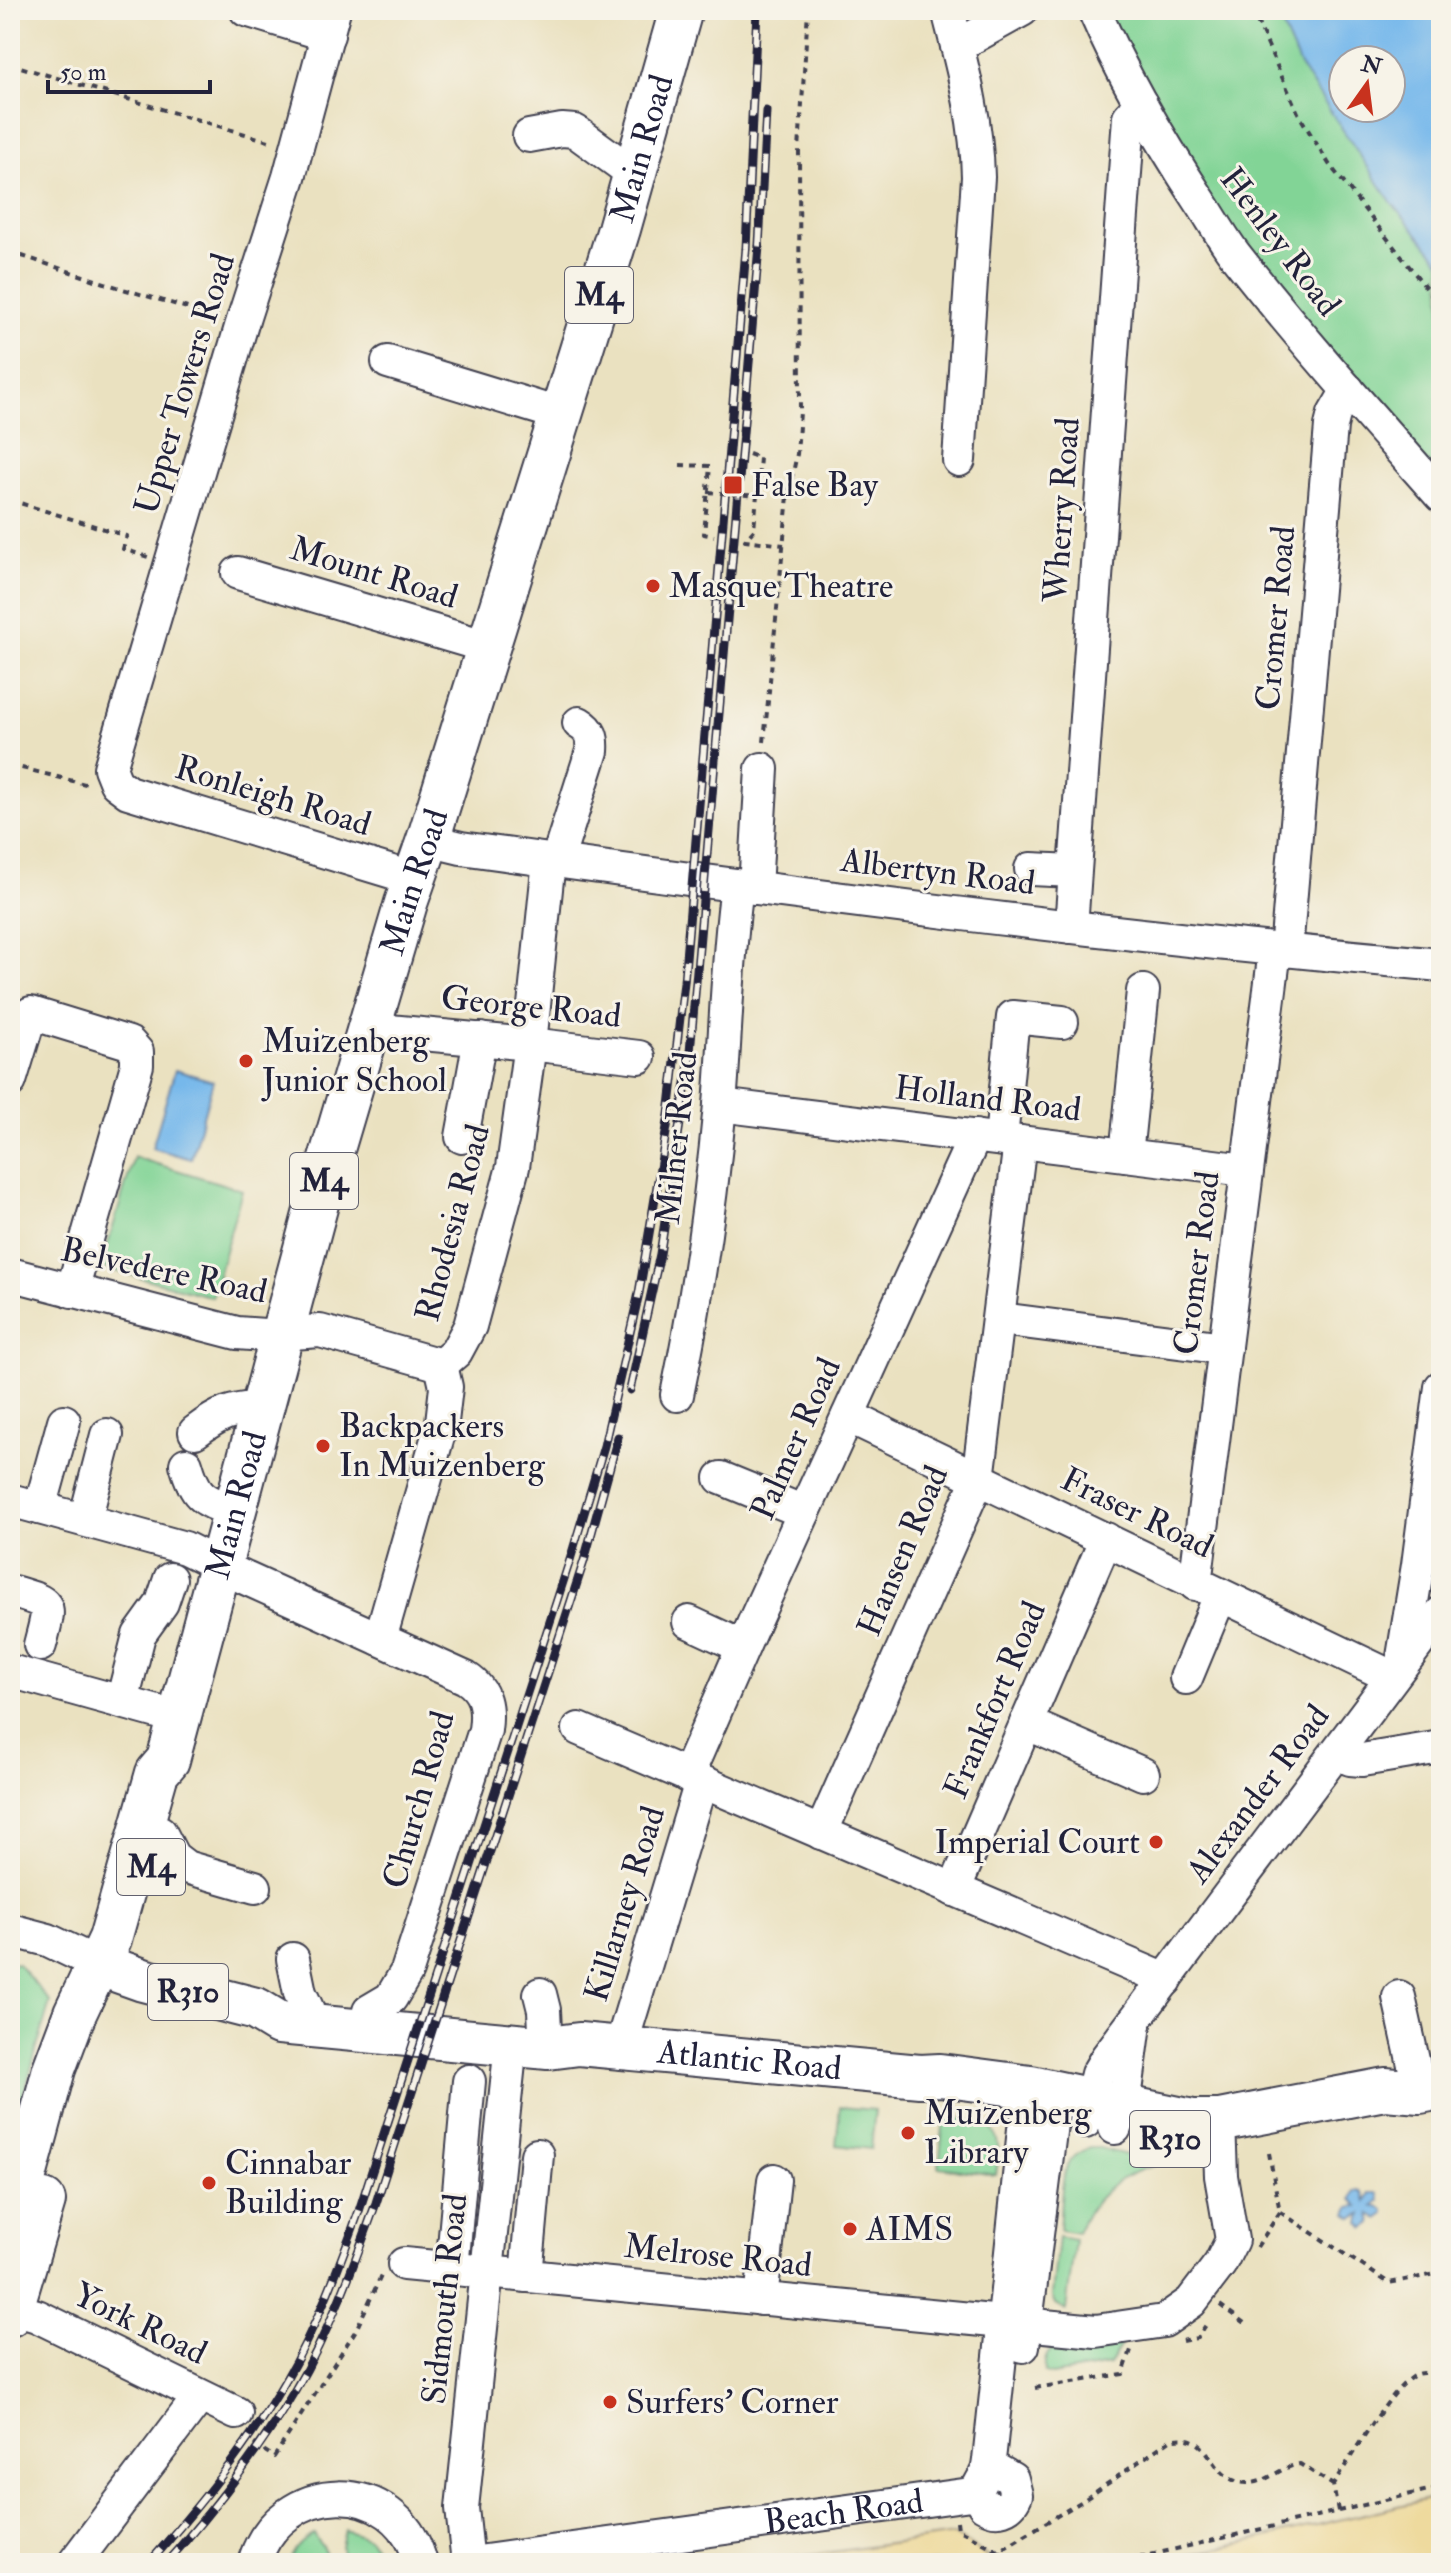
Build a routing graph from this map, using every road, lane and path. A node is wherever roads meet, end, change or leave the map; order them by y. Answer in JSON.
{"nodes":[{"id":1,"x":246,"y":10,"type":"edge"},
{"id":2,"x":808,"y":10,"type":"edge"},
{"id":3,"x":948,"y":10,"type":"edge"},
{"id":4,"x":1022,"y":10,"type":"edge"},
{"id":5,"x":1094,"y":10,"type":"edge"},
{"id":6,"x":1252,"y":10,"type":"edge"},
{"id":7,"x":675,"y":12,"type":"edge"},
{"id":8,"x":331,"y":22,"type":"edge"},
{"id":9,"x":957,"y":46,"type":"junction"},
{"id":10,"x":10,"y":64,"type":"edge"},
{"id":11,"x":1141,"y":104,"type":"junction"},
{"id":12,"x":529,"y":136,"type":"dead end"},
{"id":13,"x":296,"y":150,"type":"junction"},
{"id":14,"x":634,"y":174,"type":"junction"},
{"id":15,"x":10,"y":252,"type":"edge"},
{"id":16,"x":1441,"y":307,"type":"edge"},
{"id":17,"x":220,"y":317,"type":"dead end"},
{"id":18,"x":388,"y":362,"type":"dead end"},
{"id":19,"x":1348,"y":390,"type":"junction"},
{"id":20,"x":560,"y":437,"type":"junction"},
{"id":21,"x":749,"y":454,"type":"dead end"},
{"id":22,"x":959,"y":460,"type":"dead end"},
{"id":23,"x":680,"y":465,"type":"dead end"},
{"id":24,"x":708,"y":492,"type":"junction"},
{"id":25,"x":758,"y":496,"type":"junction"},
{"id":26,"x":1441,"y":496,"type":"edge"},
{"id":27,"x":10,"y":500,"type":"edge"},
{"id":28,"x":714,"y":536,"type":"dead end"},
{"id":29,"x":784,"y":545,"type":"junction"},
{"id":30,"x":159,"y":561,"type":"dead end"},
{"id":31,"x":238,"y":573,"type":"dead end"},
{"id":32,"x":488,"y":647,"type":"junction"},
{"id":33,"x":579,"y":723,"type":"dead end"},
{"id":34,"x":10,"y":765,"type":"edge"},
{"id":35,"x":762,"y":769,"type":"joint"},
{"id":36,"x":102,"y":782,"type":"junction"},
{"id":37,"x":428,"y":840,"type":"junction"},
{"id":38,"x":553,"y":861,"type":"junction"},
{"id":39,"x":1031,"y":869,"type":"dead end"},
{"id":40,"x":1074,"y":871,"type":"junction"},
{"id":41,"x":415,"y":879,"type":"junction"},
{"id":42,"x":746,"y":887,"type":"junction"},
{"id":43,"x":1071,"y":927,"type":"junction"},
{"id":44,"x":1281,"y":951,"type":"junction"},
{"id":45,"x":1441,"y":965,"type":"edge"},
{"id":46,"x":1143,"y":991,"type":"dead end"},
{"id":47,"x":1062,"y":1022,"type":"dead end"},
{"id":48,"x":368,"y":1029,"type":"junction"},
{"id":49,"x":480,"y":1039,"type":"junction"},
{"id":50,"x":530,"y":1044,"type":"junction"},
{"id":51,"x":639,"y":1057,"type":"dead end"},
{"id":52,"x":10,"y":1081,"type":"edge"},
{"id":53,"x":720,"y":1105,"type":"junction"},
{"id":54,"x":462,"y":1137,"type":"dead end"},
{"id":55,"x":999,"y":1139,"type":"junction"},
{"id":56,"x":1126,"y":1155,"type":"junction"},
{"id":57,"x":1246,"y":1170,"type":"junction"},
{"id":58,"x":10,"y":1274,"type":"edge"},
{"id":59,"x":72,"y":1291,"type":"junction"},
{"id":60,"x":1000,"y":1319,"type":"junction"},
{"id":61,"x":282,"y":1333,"type":"junction"},
{"id":62,"x":1225,"y":1348,"type":"junction"},
{"id":63,"x":441,"y":1365,"type":"junction"},
{"id":64,"x":1441,"y":1387,"type":"edge"},
{"id":65,"x":677,"y":1395,"type":"dead end"},
{"id":66,"x":261,"y":1407,"type":"junction"},
{"id":67,"x":848,"y":1416,"type":"junction"},
{"id":68,"x":64,"y":1421,"type":"dead end"},
{"id":69,"x":195,"y":1432,"type":"dead end"},
{"id":70,"x":107,"y":1435,"type":"dead end"},
{"id":71,"x":186,"y":1464,"type":"dead end"},
{"id":72,"x":721,"y":1478,"type":"dead end"},
{"id":73,"x":978,"y":1479,"type":"junction"},
{"id":74,"x":25,"y":1504,"type":"edge"},
{"id":75,"x":234,"y":1512,"type":"junction"},
{"id":76,"x":804,"y":1512,"type":"junction"},
{"id":77,"x":85,"y":1520,"type":"junction"},
{"id":78,"x":1106,"y":1539,"type":"junction"},
{"id":79,"x":219,"y":1566,"type":"junction"},
{"id":80,"x":170,"y":1579,"type":"dead end"},
{"id":81,"x":1208,"y":1590,"type":"junction"},
{"id":82,"x":10,"y":1591,"type":"edge"},
{"id":83,"x":1430,"y":1600,"type":"edge"},
{"id":84,"x":689,"y":1622,"type":"dead end"},
{"id":85,"x":380,"y":1639,"type":"junction"},
{"id":86,"x":40,"y":1645,"type":"dead end"},
{"id":87,"x":743,"y":1647,"type":"junction"},
{"id":88,"x":1397,"y":1670,"type":"junction"},
{"id":89,"x":10,"y":1671,"type":"edge"},
{"id":90,"x":1186,"y":1678,"type":"dead end"},
{"id":91,"x":122,"y":1702,"type":"junction"},
{"id":92,"x":179,"y":1718,"type":"junction"},
{"id":93,"x":1026,"y":1723,"type":"junction"},
{"id":94,"x":579,"y":1729,"type":"dead end"},
{"id":95,"x":1441,"y":1747,"type":"edge"},
{"id":96,"x":1337,"y":1753,"type":"junction"},
{"id":97,"x":168,"y":1760,"type":"junction"},
{"id":98,"x":1143,"y":1774,"type":"dead end"},
{"id":99,"x":694,"y":1779,"type":"junction"},
{"id":100,"x":160,"y":1832,"type":"junction"},
{"id":101,"x":821,"y":1833,"type":"junction"},
{"id":102,"x":255,"y":1887,"type":"dead end"},
{"id":103,"x":954,"y":1890,"type":"junction"},
{"id":104,"x":10,"y":1930,"type":"edge"},
{"id":105,"x":293,"y":1959,"type":"dead end"},
{"id":106,"x":109,"y":1968,"type":"junction"},
{"id":107,"x":1166,"y":1980,"type":"junction"},
{"id":108,"x":1399,"y":1997,"type":"dead end"},
{"id":109,"x":307,"y":2008,"type":"junction"},
{"id":110,"x":256,"y":2009,"type":"junction"},
{"id":111,"x":369,"y":2011,"type":"junction"},
{"id":112,"x":544,"y":2028,"type":"junction"},
{"id":113,"x":620,"y":2049,"type":"junction"},
{"id":114,"x":1431,"y":2090,"type":"edge"},
{"id":115,"x":1073,"y":2108,"type":"junction"},
{"id":116,"x":504,"y":2109,"type":"junction"},
{"id":117,"x":1220,"y":2132,"type":"junction"},
{"id":118,"x":1269,"y":2153,"type":"dead end"},
{"id":119,"x":537,"y":2155,"type":"dead end"},
{"id":120,"x":774,"y":2180,"type":"dead end"},
{"id":121,"x":10,"y":2232,"type":"edge"},
{"id":122,"x":404,"y":2264,"type":"joint"},
{"id":123,"x":452,"y":2269,"type":"junction"},
{"id":124,"x":487,"y":2272,"type":"junction"},
{"id":125,"x":1441,"y":2273,"type":"edge"},
{"id":126,"x":526,"y":2276,"type":"junction"},
{"id":127,"x":761,"y":2299,"type":"junction"},
{"id":128,"x":1219,"y":2304,"type":"dead end"},
{"id":129,"x":11,"y":2311,"type":"edge"},
{"id":130,"x":1015,"y":2323,"type":"junction"},
{"id":131,"x":1247,"y":2325,"type":"dead end"},
{"id":132,"x":1441,"y":2379,"type":"edge"},
{"id":133,"x":200,"y":2396,"type":"junction"},
{"id":134,"x":236,"y":2413,"type":"joint"},
{"id":135,"x":1333,"y":2485,"type":"junction"},
{"id":136,"x":1441,"y":2487,"type":"edge"},
{"id":137,"x":982,"y":2488,"type":"junction"},
{"id":138,"x":1338,"y":2511,"type":"junction"},
{"id":139,"x":998,"y":2551,"type":"junction"},
{"id":140,"x":74,"y":2563,"type":"edge"},
{"id":141,"x":254,"y":2563,"type":"edge"},
{"id":142,"x":421,"y":2563,"type":"edge"},
{"id":143,"x":470,"y":2563,"type":"edge"},
{"id":144,"x":1014,"y":2563,"type":"edge"},
{"id":145,"x":1116,"y":2563,"type":"edge"}],
"edges":[{"from":1,"to":8,"type":"street"},
{"from":2,"to":29,"type":"path"},
{"from":3,"to":9,"type":"street"},
{"from":4,"to":9,"type":"street"},
{"from":5,"to":11,"type":"street","name":"Henley Road"},
{"from":6,"to":16,"type":"path"},
{"from":7,"to":14,"type":"main road","name":"Main Road","number":"M4"},
{"from":8,"to":13,"type":"street","name":"Upper Towers Road"},
{"from":9,"to":22,"type":"street"},
{"from":10,"to":13,"type":"path"},
{"from":11,"to":19,"type":"street","name":"Henley Road"},
{"from":11,"to":40,"type":"street","name":"Wherry Road"},
{"from":12,"to":14,"type":"street"},
{"from":13,"to":36,"type":"street","name":"Upper Towers Road"},
{"from":14,"to":20,"type":"main road","name":"Main Road","number":"M4"},
{"from":15,"to":17,"type":"path"},
{"from":18,"to":20,"type":"street"},
{"from":19,"to":26,"type":"street","name":"Henley Road"},
{"from":19,"to":44,"type":"street","name":"Cromer Road"},
{"from":20,"to":32,"type":"main road","name":"Main Road","number":"M4"},
{"from":21,"to":25,"type":"path"},
{"from":23,"to":24,"type":"path"},
{"from":24,"to":25,"type":"path","bridge":true},
{"from":24,"to":28,"type":"path"},
{"from":25,"to":29,"type":"path"},
{"from":27,"to":30,"type":"path"},
{"from":29,"to":35,"type":"path"},
{"from":31,"to":32,"type":"street","name":"Mount Road"},
{"from":32,"to":37,"type":"main road","name":"Main Road","number":"M4"},
{"from":33,"to":38,"type":"street","name":"Rhodesia Road"},
{"from":34,"to":36,"type":"path"},
{"from":35,"to":42,"type":"street","name":"Milner Road"},
{"from":36,"to":41,"type":"street","name":"Ronleigh Road"},
{"from":37,"to":38,"type":"street","name":"Albertyn Road"},
{"from":37,"to":41,"type":"main road","name":"Main Road","number":"M4"},
{"from":38,"to":42,"type":"street","name":"Albertyn Road"},
{"from":38,"to":50,"type":"street","name":"Rhodesia Road"},
{"from":39,"to":40,"type":"street"},
{"from":40,"to":43,"type":"street","name":"Wherry Road"},
{"from":41,"to":48,"type":"main road","name":"Main Road","number":"M4"},
{"from":42,"to":43,"type":"street","name":"Albertyn Road"},
{"from":42,"to":53,"type":"street","name":"Milner Road"},
{"from":43,"to":44,"type":"street","name":"Albertyn Road"},
{"from":44,"to":45,"type":"street","name":"Albertyn Road"},
{"from":44,"to":57,"type":"street","name":"Cromer Road"},
{"from":46,"to":56,"type":"street"},
{"from":47,"to":55,"type":"street","name":"Hansen Road"},
{"from":48,"to":49,"type":"street","name":"George Road"},
{"from":48,"to":61,"type":"main road","name":"Main Road","number":"M4"},
{"from":49,"to":50,"type":"street","name":"George Road"},
{"from":49,"to":54,"type":"street"},
{"from":50,"to":51,"type":"street","name":"George Road"},
{"from":50,"to":63,"type":"street","name":"Rhodesia Road"},
{"from":52,"to":59,"type":"street"},
{"from":53,"to":55,"type":"street","name":"Holland Road"},
{"from":53,"to":65,"type":"street","name":"Milner Road"},
{"from":55,"to":56,"type":"street","name":"Holland Road"},
{"from":55,"to":60,"type":"street","name":"Hansen Road"},
{"from":55,"to":67,"type":"street","name":"Palmer Road"},
{"from":56,"to":57,"type":"street","name":"Holland Road"},
{"from":57,"to":62,"type":"street","name":"Cromer Road"},
{"from":58,"to":59,"type":"street","name":"Belvedere Road"},
{"from":59,"to":61,"type":"street","name":"Belvedere Road"},
{"from":60,"to":62,"type":"street"},
{"from":60,"to":73,"type":"street","name":"Hansen Road"},
{"from":61,"to":63,"type":"street","name":"Belvedere Road"},
{"from":61,"to":66,"type":"main road","name":"Main Road","number":"M4"},
{"from":62,"to":81,"type":"street","name":"Cromer Road"},
{"from":63,"to":85,"type":"street","name":"Rhodesia Road"},
{"from":64,"to":83,"type":"street"},
{"from":66,"to":69,"type":"street"},
{"from":66,"to":75,"type":"main road","name":"Main Road","number":"M4"},
{"from":67,"to":73,"type":"street","name":"Fraser Road"},
{"from":67,"to":76,"type":"street","name":"Palmer Road"},
{"from":68,"to":74,"type":"street"},
{"from":70,"to":77,"type":"street"},
{"from":71,"to":75,"type":"street"},
{"from":72,"to":76,"type":"street"},
{"from":73,"to":78,"type":"street","name":"Fraser Road"},
{"from":73,"to":101,"type":"street","name":"Hansen Road"},
{"from":74,"to":77,"type":"street","name":"Church Road"},
{"from":75,"to":79,"type":"main road","name":"Main Road","number":"M4"},
{"from":76,"to":87,"type":"street","name":"Palmer Road"},
{"from":77,"to":79,"type":"street","name":"Church Road"},
{"from":78,"to":81,"type":"street","name":"Fraser Road"},
{"from":78,"to":93,"type":"street","name":"Frankfort Road"},
{"from":79,"to":85,"type":"street","name":"Church Road"},
{"from":79,"to":92,"type":"main road","name":"Main Road","number":"M4"},
{"from":80,"to":91,"type":"street"},
{"from":81,"to":88,"type":"street","name":"Fraser Road"},
{"from":81,"to":90,"type":"street","name":"Cromer Road"},
{"from":82,"to":86,"type":"street"},
{"from":83,"to":88,"type":"street"},
{"from":83,"to":88,"type":"street","name":"Alexander Road"},
{"from":84,"to":87,"type":"street"},
{"from":85,"to":111,"type":"street","name":"Church Road"},
{"from":87,"to":99,"type":"street","name":"Palmer Road"},
{"from":88,"to":96,"type":"street","name":"Alexander Road"},
{"from":89,"to":91,"type":"street"},
{"from":91,"to":92,"type":"street"},
{"from":92,"to":97,"type":"main road","name":"Main Road","number":"M4"},
{"from":93,"to":98,"type":"street"},
{"from":93,"to":103,"type":"street","name":"Frankfort Road"},
{"from":94,"to":99,"type":"street"},
{"from":95,"to":96,"type":"street"},
{"from":96,"to":107,"type":"street","name":"Alexander Road"},
{"from":97,"to":100,"type":"main road","name":"Main Road","number":"M4"},
{"from":97,"to":106,"type":"main road","name":"Main Road","number":"M4"},
{"from":99,"to":101,"type":"street"},
{"from":99,"to":113,"type":"street","name":"Killarney Road"},
{"from":100,"to":102,"type":"street"},
{"from":100,"to":106,"type":"main road","name":"Main Road","number":"M4"},
{"from":101,"to":103,"type":"street"},
{"from":103,"to":107,"type":"street"},
{"from":104,"to":106,"type":"street"},
{"from":105,"to":109,"type":"street"},
{"from":106,"to":110,"type":"main road","name":"Atlantic Road","number":"R310"},
{"from":106,"to":121,"type":"main road","name":"Main Road","number":"M4"},
{"from":106,"to":129,"type":"main road","name":"Main Road","number":"M4"},
{"from":107,"to":115,"type":"street","name":"Alexander Road"},
{"from":108,"to":114,"type":"street"},
{"from":109,"to":110,"type":"main road","name":"Atlantic Road","number":"R310"},
{"from":109,"to":111,"type":"main road","name":"Atlantic Road","number":"R310"},
{"from":110,"to":112,"type":"main road","name":"Atlantic Road","number":"R310"},
{"from":111,"to":112,"type":"main road","name":"Atlantic Road","number":"R310"},
{"from":112,"to":113,"type":"main road","name":"Atlantic Road","number":"R310"},
{"from":112,"to":116,"type":"street","name":"Sidmouth Road"},
{"from":113,"to":115,"type":"main road","name":"Atlantic Road","number":"R310"},
{"from":114,"to":117,"type":"main road","number":"R310"},
{"from":115,"to":117,"type":"main road","number":"R310"},
{"from":115,"to":130,"type":"street"},
{"from":116,"to":123,"type":"street"},
{"from":116,"to":124,"type":"street","name":"Sidmouth Road"},
{"from":117,"to":130,"type":"street"},
{"from":118,"to":125,"type":"path"},
{"from":119,"to":126,"type":"street"},
{"from":120,"to":127,"type":"street"},
{"from":122,"to":123,"type":"street","name":"Melrose Road"},
{"from":122,"to":134,"type":"path"},
{"from":123,"to":124,"type":"street","name":"Melrose Road"},
{"from":124,"to":126,"type":"street","name":"Melrose Road"},
{"from":124,"to":143,"type":"street","name":"Sidmouth Road"},
{"from":126,"to":127,"type":"street","name":"Melrose Road"},
{"from":127,"to":130,"type":"street","name":"Melrose Road"},
{"from":128,"to":131,"type":"path"},
{"from":129,"to":133,"type":"street","name":"York Road"},
{"from":130,"to":137,"type":"street"},
{"from":132,"to":135,"type":"path"},
{"from":133,"to":134,"type":"street","name":"York Road"},
{"from":133,"to":140,"type":"street"},
{"from":135,"to":138,"type":"path"},
{"from":135,"to":139,"type":"path"},
{"from":136,"to":138,"type":"path"},
{"from":137,"to":139,"type":"path"},
{"from":137,"to":143,"type":"street","name":"Beach Road"},
{"from":138,"to":145,"type":"path"},
{"from":139,"to":144,"type":"path"},
{"from":141,"to":142,"type":"street"}]}
